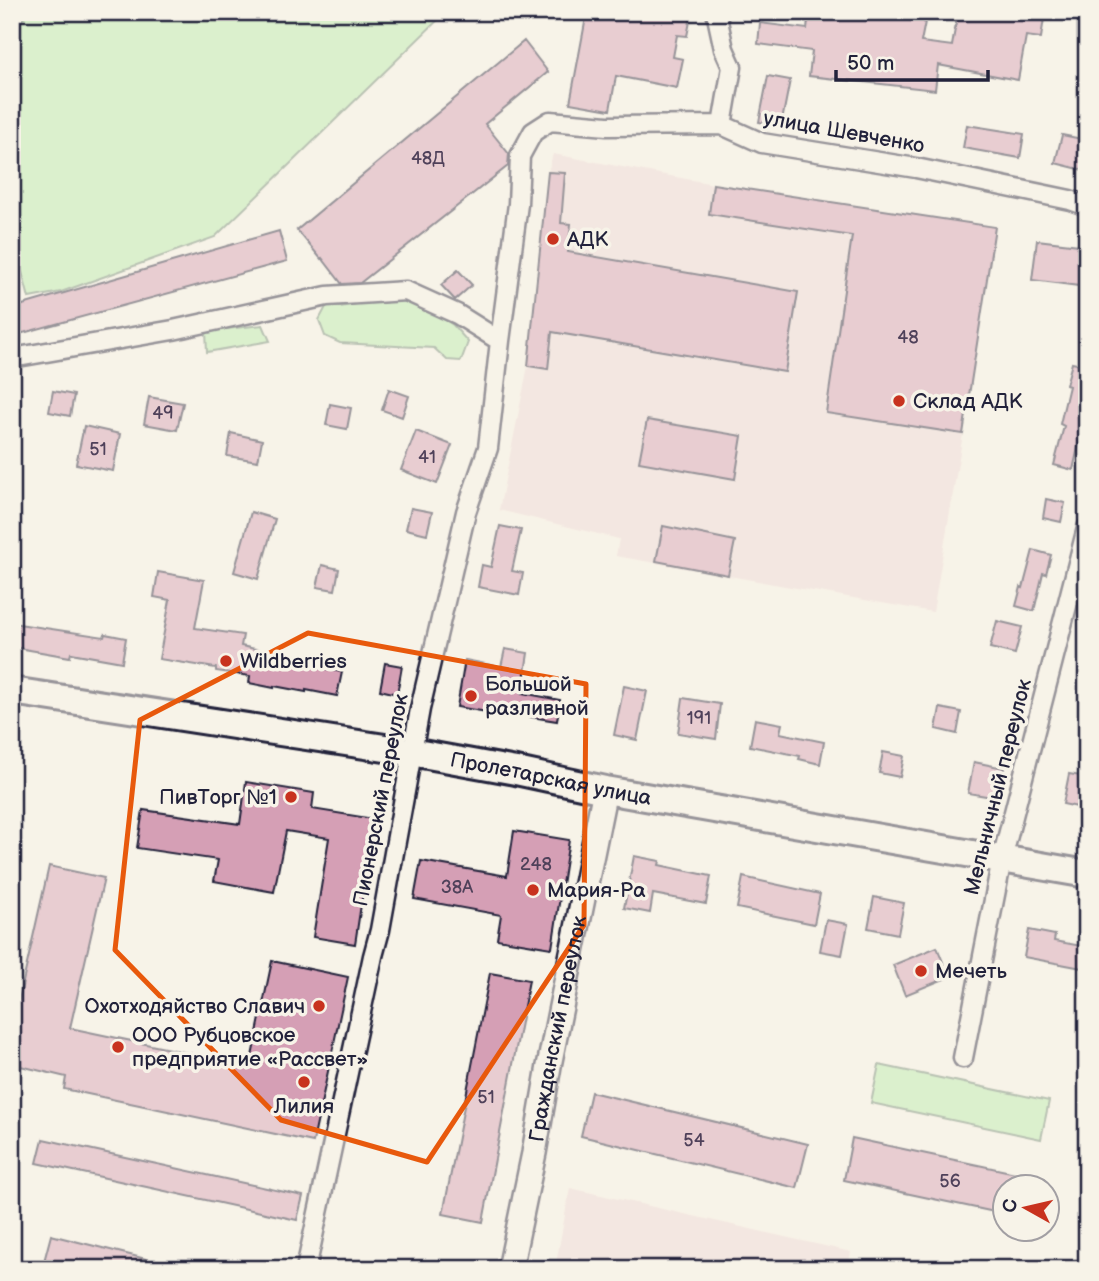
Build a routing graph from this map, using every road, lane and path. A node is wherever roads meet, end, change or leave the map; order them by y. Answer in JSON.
{"nodes":[{"id":1,"x":716,"y":12,"type":"edge"},
{"id":2,"x":550,"y":121,"type":"joint"},
{"id":3,"x":722,"y":125,"type":"junction"},
{"id":4,"x":1087,"y":206,"type":"edge"},
{"id":5,"x":500,"y":341,"type":"junction"},
{"id":6,"x":12,"y":358,"type":"edge"},
{"id":7,"x":1087,"y":528,"type":"edge"},
{"id":8,"x":12,"y":691,"type":"edge"},
{"id":9,"x":411,"y":752,"type":"junction"},
{"id":10,"x":605,"y":790,"type":"junction"},
{"id":11,"x":1002,"y":859,"type":"junction"},
{"id":12,"x":1087,"y":874,"type":"edge"},
{"id":13,"x":962,"y":1058,"type":"dead end"},
{"id":14,"x":306,"y":1269,"type":"edge"},
{"id":15,"x":510,"y":1269,"type":"edge"}],
"edges":[{"from":1,"to":3,"type":"street"},
{"from":2,"to":3,"type":"street","name":"улица Шевченко"},
{"from":2,"to":5,"type":"street","name":"Пионерский переулок"},
{"from":3,"to":4,"type":"street","name":"улица Шевченко"},
{"from":5,"to":6,"type":"street"},
{"from":5,"to":9,"type":"street","name":"Пионерский переулок"},
{"from":7,"to":11,"type":"street","name":"Мельничный переулок"},
{"from":8,"to":9,"type":"main road","name":"Пролетарская улица"},
{"from":9,"to":10,"type":"main road","name":"Пролетарская улица"},
{"from":9,"to":14,"type":"street","name":"Пионерский переулок"},
{"from":10,"to":11,"type":"main road","name":"Пролетарская улица"},
{"from":10,"to":15,"type":"street","name":"Гражданский переулок"},
{"from":11,"to":12,"type":"main road","name":"Пролетарская улица"},
{"from":11,"to":13,"type":"street","name":"Мельничный переулок"}]}
